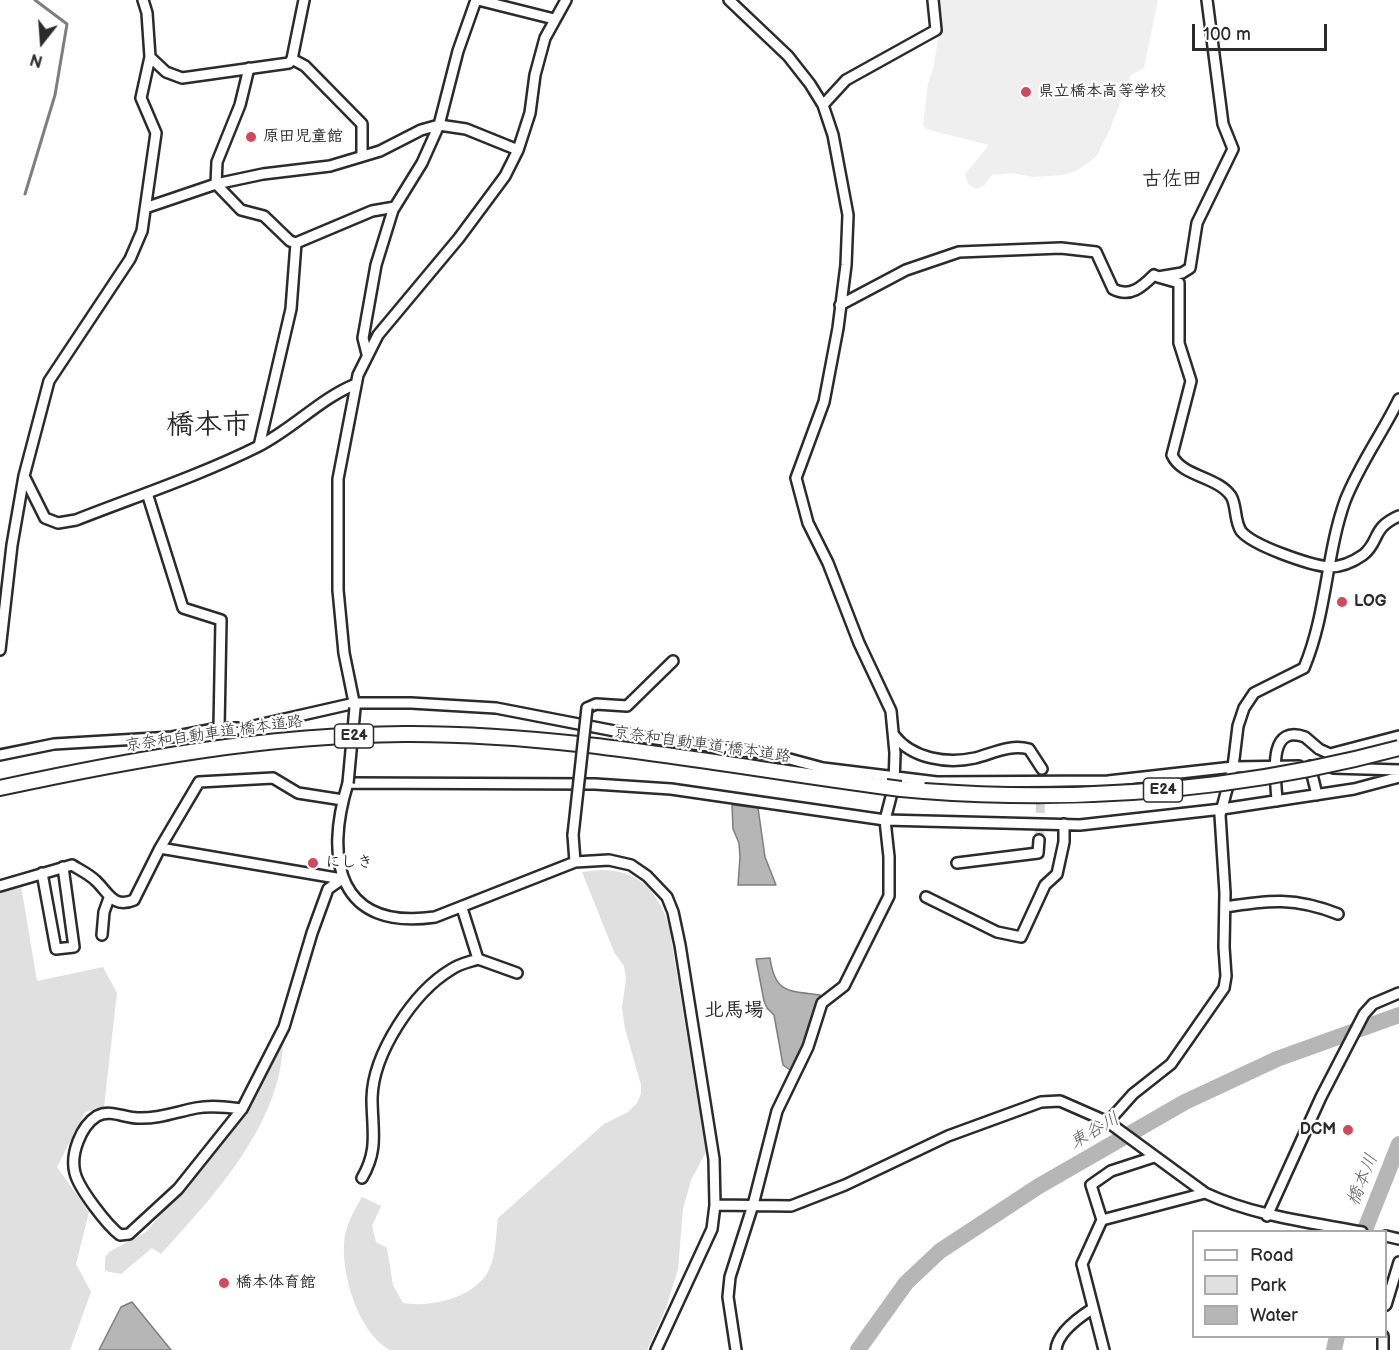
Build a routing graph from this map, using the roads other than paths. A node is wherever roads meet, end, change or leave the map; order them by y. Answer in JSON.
{"nodes":[{"id":1,"x":143,"y":0,"type":"edge"},
{"id":2,"x":304,"y":0,"type":"edge"},
{"id":3,"x":477,"y":0,"type":"edge"},
{"id":4,"x":566,"y":0,"type":"edge"},
{"id":5,"x":729,"y":0,"type":"edge"},
{"id":6,"x":933,"y":0,"type":"edge"},
{"id":7,"x":1206,"y":0,"type":"edge"},
{"id":8,"x":554,"y":19,"type":"junction"},
{"id":9,"x":150,"y":57,"type":"junction"},
{"id":10,"x":292,"y":59,"type":"junction"},
{"id":11,"x":249,"y":68,"type":"junction"},
{"id":12,"x":823,"y":105,"type":"junction"},
{"id":13,"x":439,"y":125,"type":"junction"},
{"id":14,"x":518,"y":150,"type":"junction"},
{"id":15,"x":362,"y":156,"type":"junction"},
{"id":16,"x":216,"y":184,"type":"junction"},
{"id":17,"x":148,"y":207,"type":"junction"},
{"id":18,"x":395,"y":207,"type":"junction"},
{"id":19,"x":296,"y":243,"type":"junction"},
{"id":20,"x":1158,"y":277,"type":"junction"},
{"id":21,"x":840,"y":305,"type":"junction"},
{"id":22,"x":367,"y":354,"type":"junction"},
{"id":23,"x":356,"y":384,"type":"junction"},
{"id":24,"x":1399,"y":399,"type":"edge"},
{"id":25,"x":259,"y":446,"type":"junction"},
{"id":26,"x":24,"y":477,"type":"junction"},
{"id":27,"x":147,"y":492,"type":"junction"},
{"id":28,"x":1399,"y":516,"type":"edge"},
{"id":29,"x":1330,"y":567,"type":"junction"},
{"id":30,"x":0,"y":650,"type":"edge"},
{"id":31,"x":673,"y":661,"type":"dead end"},
{"id":32,"x":355,"y":706,"type":"junction"},
{"id":33,"x":219,"y":728,"type":"junction"},
{"id":34,"x":894,"y":735,"type":"junction"},
{"id":35,"x":1399,"y":736,"type":"edge"},
{"id":36,"x":1399,"y":748,"type":"edge"},
{"id":37,"x":0,"y":755,"type":"edge"},
{"id":38,"x":1275,"y":766,"type":"junction"},
{"id":39,"x":1310,"y":766,"type":"junction"},
{"id":40,"x":1233,"y":767,"type":"junction"},
{"id":41,"x":1042,"y":769,"type":"tunnel mouth"},
{"id":42,"x":1399,"y":770,"type":"edge"},
{"id":43,"x":1399,"y":777,"type":"edge"},
{"id":44,"x":348,"y":783,"type":"junction"},
{"id":45,"x":894,"y":784,"type":"junction"},
{"id":46,"x":0,"y":788,"type":"edge"},
{"id":47,"x":1317,"y":795,"type":"junction"},
{"id":48,"x":343,"y":800,"type":"junction"},
{"id":49,"x":1277,"y":801,"type":"junction"},
{"id":50,"x":1222,"y":809,"type":"junction"},
{"id":51,"x":885,"y":820,"type":"junction"},
{"id":52,"x":1064,"y":824,"type":"junction"},
{"id":53,"x":1039,"y":840,"type":"dead end"},
{"id":54,"x":160,"y":848,"type":"junction"},
{"id":55,"x":575,"y":862,"type":"junction"},
{"id":56,"x":957,"y":863,"type":"dead end"},
{"id":57,"x":63,"y":867,"type":"junction"},
{"id":58,"x":42,"y":873,"type":"junction"},
{"id":59,"x":342,"y":879,"type":"junction"},
{"id":60,"x":0,"y":886,"type":"edge"},
{"id":61,"x":926,"y":897,"type":"dead end"},
{"id":62,"x":109,"y":898,"type":"junction"},
{"id":63,"x":1225,"y":907,"type":"junction"},
{"id":64,"x":462,"y":908,"type":"junction"},
{"id":65,"x":1338,"y":914,"type":"dead end"},
{"id":66,"x":102,"y":935,"type":"dead end"},
{"id":67,"x":478,"y":959,"type":"junction"},
{"id":68,"x":517,"y":973,"type":"dead end"},
{"id":69,"x":1399,"y":993,"type":"edge"},
{"id":70,"x":242,"y":1109,"type":"junction"},
{"id":71,"x":1112,"y":1125,"type":"junction"},
{"id":72,"x":1151,"y":1155,"type":"junction"},
{"id":73,"x":362,"y":1179,"type":"dead end"},
{"id":74,"x":1205,"y":1193,"type":"junction"},
{"id":75,"x":715,"y":1205,"type":"junction"},
{"id":76,"x":753,"y":1205,"type":"junction"},
{"id":77,"x":1268,"y":1216,"type":"junction"},
{"id":78,"x":1102,"y":1220,"type":"junction"},
{"id":79,"x":1352,"y":1230,"type":"edge"},
{"id":80,"x":1399,"y":1262,"type":"edge"},
{"id":81,"x":1387,"y":1302,"type":"edge"},
{"id":82,"x":1092,"y":1309,"type":"junction"},
{"id":83,"x":656,"y":1350,"type":"edge"},
{"id":84,"x":736,"y":1350,"type":"edge"},
{"id":85,"x":1056,"y":1350,"type":"edge"},
{"id":86,"x":1104,"y":1350,"type":"edge"}],
"edges":[{"from":1,"to":9,"type":"street"},
{"from":2,"to":10,"type":"street"},
{"from":3,"to":8,"type":"street"},
{"from":3,"to":13,"type":"street"},
{"from":4,"to":8,"type":"street"},
{"from":5,"to":12,"type":"street"},
{"from":6,"to":12,"type":"street"},
{"from":7,"to":20,"type":"street"},
{"from":8,"to":14,"type":"street"},
{"from":9,"to":11,"type":"street"},
{"from":9,"to":17,"type":"street"},
{"from":10,"to":11,"type":"street"},
{"from":10,"to":15,"type":"street"},
{"from":11,"to":16,"type":"street"},
{"from":12,"to":21,"type":"street"},
{"from":13,"to":14,"type":"street"},
{"from":13,"to":15,"type":"street"},
{"from":13,"to":18,"type":"street"},
{"from":14,"to":22,"type":"street"},
{"from":15,"to":16,"type":"street"},
{"from":16,"to":17,"type":"street"},
{"from":16,"to":19,"type":"street"},
{"from":17,"to":26,"type":"street"},
{"from":18,"to":19,"type":"street"},
{"from":18,"to":22,"type":"street"},
{"from":19,"to":25,"type":"street"},
{"from":20,"to":21,"type":"street"},
{"from":20,"to":29,"type":"street"},
{"from":21,"to":34,"type":"street"},
{"from":22,"to":23,"type":"street"},
{"from":23,"to":25,"type":"street"},
{"from":23,"to":32,"type":"street"},
{"from":24,"to":29,"type":"street"},
{"from":25,"to":27,"type":"street"},
{"from":26,"to":27,"type":"street"},
{"from":26,"to":30,"type":"street"},
{"from":27,"to":33,"type":"street"},
{"from":28,"to":29,"type":"street"},
{"from":29,"to":40,"type":"street"},
{"from":31,"to":55,"type":"street","bridge":true},
{"from":32,"to":33,"type":"street"},
{"from":32,"to":44,"type":"street","bridge":true},
{"from":32,"to":45,"type":"street"},
{"from":33,"to":37,"type":"street"},
{"from":34,"to":41,"type":"street"},
{"from":34,"to":45,"type":"street"},
{"from":35,"to":38,"type":"street"},
{"from":36,"to":45,"type":"highway","name":"京奈和自動車道;橋本道路","number":"E24","bridge":true},
{"from":38,"to":39,"type":"street"},
{"from":38,"to":40,"type":"street"},
{"from":38,"to":49,"type":"street"},
{"from":39,"to":42,"type":"street"},
{"from":39,"to":47,"type":"street"},
{"from":40,"to":45,"type":"street"},
{"from":40,"to":50,"type":"street"},
{"from":43,"to":47,"type":"street"},
{"from":44,"to":48,"type":"street"},
{"from":44,"to":51,"type":"street"},
{"from":45,"to":46,"type":"highway","name":"京奈和自動車道;橋本道路","number":"E24"},
{"from":45,"to":51,"type":"street"},
{"from":47,"to":49,"type":"street"},
{"from":48,"to":54,"type":"street"},
{"from":48,"to":59,"type":"street"},
{"from":49,"to":50,"type":"street"},
{"from":50,"to":52,"type":"street"},
{"from":50,"to":63,"type":"street"},
{"from":51,"to":52,"type":"street"},
{"from":51,"to":76,"type":"street"},
{"from":52,"to":61,"type":"street"},
{"from":53,"to":56,"type":"street"},
{"from":54,"to":59,"type":"street"},
{"from":54,"to":62,"type":"street"},
{"from":55,"to":64,"type":"street"},
{"from":55,"to":75,"type":"street"},
{"from":57,"to":58,"type":"street"},
{"from":57,"to":58,"type":"street"},
{"from":57,"to":62,"type":"street"},
{"from":58,"to":60,"type":"street"},
{"from":59,"to":64,"type":"street"},
{"from":59,"to":70,"type":"street"},
{"from":62,"to":66,"type":"street"},
{"from":63,"to":65,"type":"street"},
{"from":63,"to":71,"type":"street"},
{"from":64,"to":67,"type":"street"},
{"from":67,"to":68,"type":"street"},
{"from":67,"to":73,"type":"street"},
{"from":69,"to":77,"type":"street"},
{"from":70,"to":70,"type":"street"},
{"from":71,"to":72,"type":"street"},
{"from":71,"to":76,"type":"street"},
{"from":72,"to":74,"type":"street"},
{"from":72,"to":78,"type":"street"},
{"from":74,"to":77,"type":"street"},
{"from":74,"to":78,"type":"street"},
{"from":75,"to":76,"type":"street"},
{"from":75,"to":83,"type":"street"},
{"from":76,"to":84,"type":"street"},
{"from":77,"to":79,"type":"street"},
{"from":78,"to":82,"type":"street"},
{"from":80,"to":81,"type":"street"},
{"from":82,"to":85,"type":"street"},
{"from":82,"to":86,"type":"street"}]}
